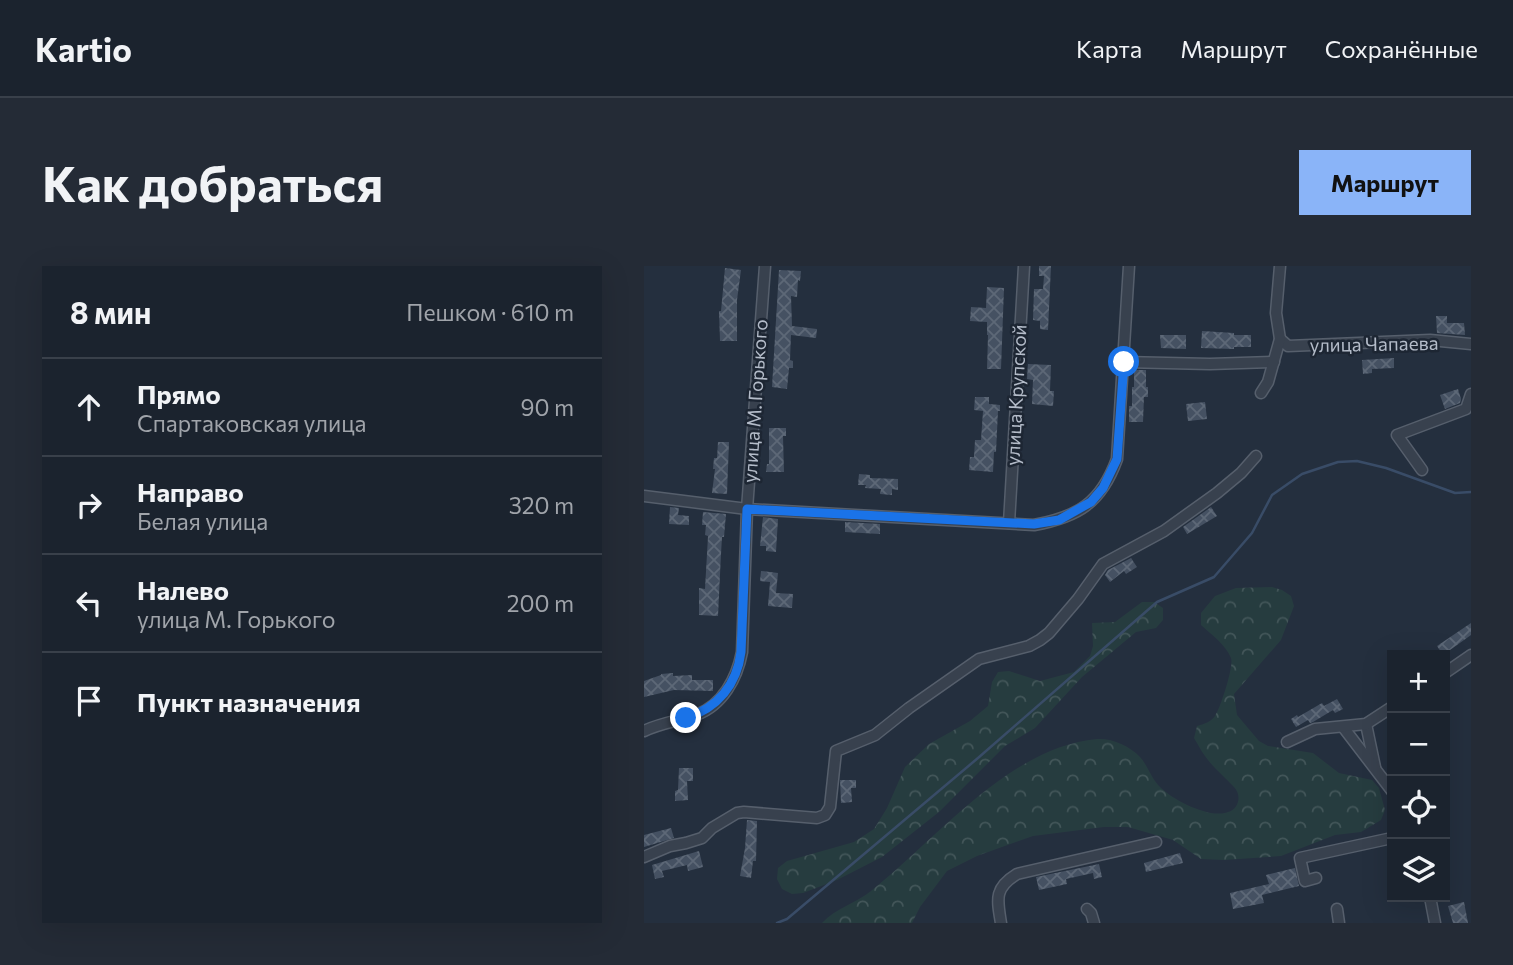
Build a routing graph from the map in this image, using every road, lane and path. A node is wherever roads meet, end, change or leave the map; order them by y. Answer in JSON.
{"nodes":[{"id":1,"x":765,"y":266,"type":"edge"},
{"id":2,"x":1024,"y":266,"type":"edge"},
{"id":3,"x":1129,"y":266,"type":"edge"},
{"id":4,"x":1280,"y":266,"type":"edge"},
{"id":5,"x":1280,"y":339,"type":"junction"},
{"id":6,"x":1471,"y":344,"type":"edge"},
{"id":7,"x":1124,"y":362,"type":"junction"},
{"id":8,"x":1273,"y":362,"type":"junction"},
{"id":9,"x":1261,"y":393,"type":"dead end"},
{"id":10,"x":1471,"y":394,"type":"edge"},
{"id":11,"x":1256,"y":456,"type":"dead end"},
{"id":12,"x":1422,"y":470,"type":"dead end"},
{"id":13,"x":644,"y":496,"type":"edge"},
{"id":14,"x":747,"y":509,"type":"junction"},
{"id":15,"x":1009,"y":523,"type":"junction"},
{"id":16,"x":1471,"y":655,"type":"edge"},
{"id":17,"x":1450,"y":670,"type":"edge"},
{"id":18,"x":1387,"y":710,"type":"edge"},
{"id":19,"x":1366,"y":724,"type":"junction"},
{"id":20,"x":1343,"y":727,"type":"junction"},
{"id":21,"x":644,"y":731,"type":"edge"},
{"id":22,"x":1287,"y":742,"type":"dead end"},
{"id":23,"x":1376,"y":771,"type":"junction"},
{"id":24,"x":1387,"y":785,"type":"edge"},
{"id":25,"x":1387,"y":839,"type":"edge"},
{"id":26,"x":1156,"y":842,"type":"dead end"},
{"id":27,"x":644,"y":857,"type":"edge"},
{"id":28,"x":1316,"y":878,"type":"dead end"},
{"id":29,"x":1431,"y":902,"type":"edge"},
{"id":30,"x":1337,"y":908,"type":"dead end"},
{"id":31,"x":1087,"y":909,"type":"dead end"},
{"id":32,"x":1001,"y":923,"type":"edge"},
{"id":33,"x":1094,"y":923,"type":"edge"},
{"id":34,"x":1339,"y":923,"type":"edge"},
{"id":35,"x":1435,"y":923,"type":"edge"}],
"edges":[{"from":1,"to":14,"type":"street","name":"улица М. Горького"},
{"from":2,"to":15,"type":"street","name":"улица Крупской"},
{"from":3,"to":7,"type":"street"},
{"from":4,"to":5,"type":"street"},
{"from":5,"to":6,"type":"street","name":"улица Чапаева"},
{"from":5,"to":8,"type":"street"},
{"from":7,"to":8,"type":"street"},
{"from":7,"to":15,"type":"street"},
{"from":8,"to":9,"type":"street"},
{"from":10,"to":12,"type":"street"},
{"from":11,"to":27,"type":"street"},
{"from":13,"to":14,"type":"street"},
{"from":14,"to":15,"type":"street"},
{"from":14,"to":21,"type":"street","name":"улица М. Горького"},
{"from":16,"to":17,"type":"street"},
{"from":18,"to":19,"type":"street"},
{"from":19,"to":20,"type":"street"},
{"from":19,"to":23,"type":"street"},
{"from":20,"to":22,"type":"street"},
{"from":20,"to":23,"type":"street"},
{"from":23,"to":24,"type":"street"},
{"from":25,"to":28,"type":"street"},
{"from":26,"to":32,"type":"street"},
{"from":29,"to":35,"type":"street"},
{"from":30,"to":34,"type":"street"},
{"from":31,"to":33,"type":"street"}]}
